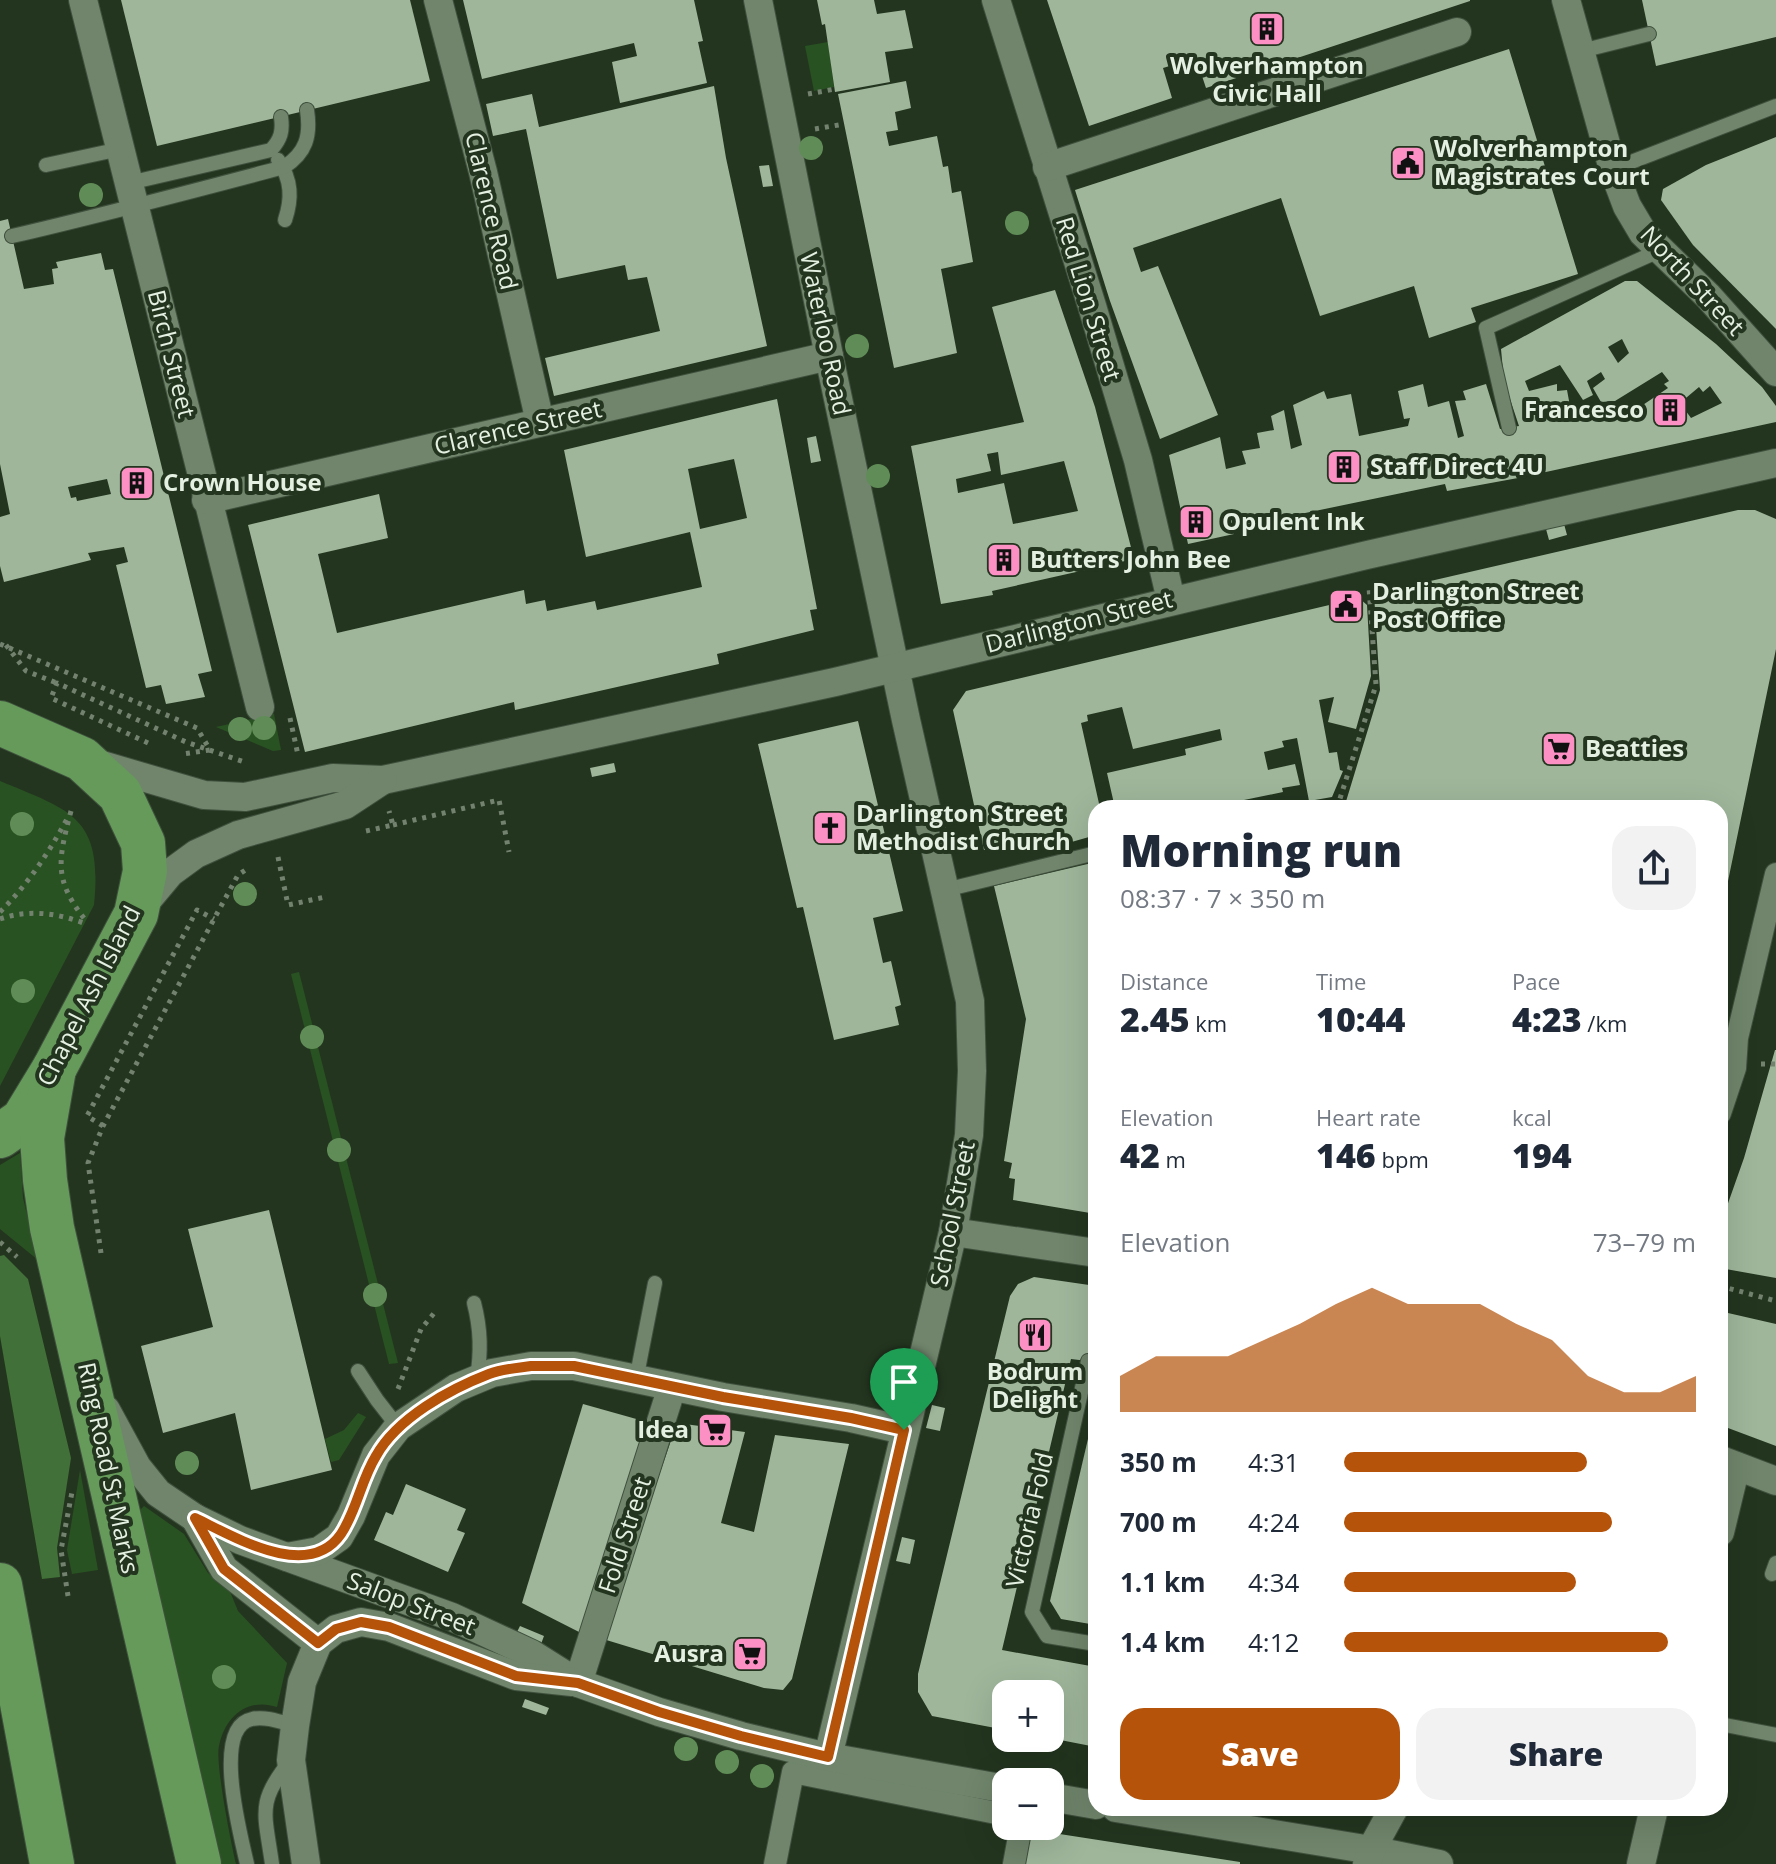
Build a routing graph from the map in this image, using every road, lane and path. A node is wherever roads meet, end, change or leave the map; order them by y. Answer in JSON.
{"nodes":[{"id":1,"x":83,"y":0,"type":"edge"},
{"id":2,"x":438,"y":0,"type":"edge"},
{"id":3,"x":758,"y":0,"type":"edge"},
{"id":4,"x":996,"y":0,"type":"edge"},
{"id":5,"x":1566,"y":0,"type":"edge"},
{"id":6,"x":1457,"y":32,"type":"dead end"},
{"id":7,"x":1649,"y":34,"type":"dead end"},
{"id":8,"x":1581,"y":51,"type":"junction"},
{"id":9,"x":835,"y":89,"type":"dead end"},
{"id":10,"x":807,"y":94,"type":"dead end"},
{"id":11,"x":1776,"y":106,"type":"edge"},
{"id":12,"x":307,"y":110,"type":"dead end"},
{"id":13,"x":281,"y":117,"type":"dead end"},
{"id":14,"x":844,"y":124,"type":"dead end"},
{"id":15,"x":821,"y":128,"type":"dead end"},
{"id":16,"x":120,"y":149,"type":"junction"},
{"id":17,"x":271,"y":150,"type":"junction"},
{"id":18,"x":46,"y":165,"type":"dead end"},
{"id":19,"x":284,"y":167,"type":"junction"},
{"id":20,"x":1047,"y":167,"type":"junction"},
{"id":21,"x":1613,"y":169,"type":"junction"},
{"id":22,"x":132,"y":195,"type":"junction"},
{"id":23,"x":285,"y":220,"type":"dead end"},
{"id":24,"x":12,"y":236,"type":"dead end"},
{"id":25,"x":1661,"y":250,"type":"junction"},
{"id":26,"x":829,"y":356,"type":"junction"},
{"id":27,"x":1776,"y":372,"type":"edge"},
{"id":28,"x":540,"y":422,"type":"junction"},
{"id":29,"x":1509,"y":428,"type":"dead end"},
{"id":30,"x":1776,"y":463,"type":"edge"},
{"id":31,"x":206,"y":500,"type":"junction"},
{"id":32,"x":1367,"y":555,"type":"junction"},
{"id":33,"x":1171,"y":600,"type":"junction"},
{"id":34,"x":3,"y":644,"type":"edge"},
{"id":35,"x":896,"y":667,"type":"junction"},
{"id":36,"x":57,"y":683,"type":"junction"},
{"id":37,"x":260,"y":707,"type":"dead end"},
{"id":38,"x":8,"y":720,"type":"edge"},
{"id":39,"x":135,"y":737,"type":"dead end"},
{"id":40,"x":210,"y":750,"type":"junction"},
{"id":41,"x":177,"y":755,"type":"dead end"},
{"id":42,"x":82,"y":759,"type":"junction"},
{"id":43,"x":260,"y":767,"type":"dead end"},
{"id":44,"x":383,"y":780,"type":"junction"},
{"id":45,"x":1340,"y":800,"type":"edge"},
{"id":46,"x":393,"y":825,"type":"junction"},
{"id":47,"x":364,"y":832,"type":"dead end"},
{"id":48,"x":509,"y":852,"type":"dead end"},
{"id":49,"x":277,"y":853,"type":"dead end"},
{"id":50,"x":1088,"y":855,"type":"edge"},
{"id":51,"x":250,"y":866,"type":"dead end"},
{"id":52,"x":1776,"y":874,"type":"edge"},
{"id":53,"x":945,"y":890,"type":"junction"},
{"id":54,"x":325,"y":897,"type":"dead end"},
{"id":55,"x":0,"y":912,"type":"edge"},
{"id":56,"x":136,"y":914,"type":"junction"},
{"id":57,"x":0,"y":919,"type":"edge"},
{"id":58,"x":214,"y":919,"type":"junction"},
{"id":59,"x":54,"y":1069,"type":"junction"},
{"id":60,"x":1728,"y":1089,"type":"edge"},
{"id":61,"x":0,"y":1136,"type":"edge"},
{"id":62,"x":953,"y":1232,"type":"junction"},
{"id":63,"x":1088,"y":1252,"type":"edge"},
{"id":64,"x":655,"y":1283,"type":"dead end"},
{"id":65,"x":1728,"y":1288,"type":"edge"},
{"id":66,"x":1776,"y":1301,"type":"edge"},
{"id":67,"x":474,"y":1303,"type":"dead end"},
{"id":68,"x":435,"y":1312,"type":"dead end"},
{"id":69,"x":1088,"y":1361,"type":"dead end"},
{"id":70,"x":358,"y":1371,"type":"dead end"},
{"id":71,"x":89,"y":1379,"type":"junction"},
{"id":72,"x":477,"y":1380,"type":"junction"},
{"id":73,"x":636,"y":1380,"type":"junction"},
{"id":74,"x":672,"y":1387,"type":"junction"},
{"id":75,"x":391,"y":1418,"type":"junction"},
{"id":76,"x":904,"y":1430,"type":"junction"},
{"id":77,"x":1728,"y":1463,"type":"edge"},
{"id":78,"x":1776,"y":1481,"type":"edge"},
{"id":79,"x":195,"y":1518,"type":"junction"},
{"id":80,"x":287,"y":1557,"type":"junction"},
{"id":81,"x":0,"y":1585,"type":"edge"},
{"id":82,"x":318,"y":1643,"type":"junction"},
{"id":83,"x":1088,"y":1643,"type":"edge"},
{"id":84,"x":578,"y":1683,"type":"junction"},
{"id":85,"x":295,"y":1726,"type":"junction"},
{"id":86,"x":1728,"y":1726,"type":"edge"},
{"id":87,"x":1776,"y":1735,"type":"edge"},
{"id":88,"x":828,"y":1757,"type":"junction"},
{"id":89,"x":291,"y":1760,"type":"junction"},
{"id":90,"x":992,"y":1786,"type":"edge"},
{"id":91,"x":1064,"y":1799,"type":"edge"},
{"id":92,"x":1088,"y":1804,"type":"edge"},
{"id":93,"x":992,"y":1812,"type":"edge"},
{"id":94,"x":1157,"y":1816,"type":"edge"},
{"id":95,"x":1390,"y":1816,"type":"edge"},
{"id":96,"x":1652,"y":1816,"type":"edge"},
{"id":97,"x":1018,"y":1840,"type":"edge"},
{"id":98,"x":1369,"y":1857,"type":"edge"},
{"id":99,"x":52,"y":1864,"type":"edge"},
{"id":100,"x":199,"y":1864,"type":"edge"},
{"id":101,"x":247,"y":1864,"type":"edge"},
{"id":102,"x":272,"y":1864,"type":"edge"},
{"id":103,"x":306,"y":1864,"type":"edge"},
{"id":104,"x":775,"y":1864,"type":"edge"},
{"id":105,"x":1014,"y":1864,"type":"edge"},
{"id":106,"x":1439,"y":1864,"type":"edge"},
{"id":107,"x":1641,"y":1864,"type":"edge"}],
"edges":[{"from":1,"to":16,"type":"street","name":"Birch Street"},
{"from":2,"to":28,"type":"street","name":"Clarence Road"},
{"from":3,"to":26,"type":"street","name":"Waterloo Road"},
{"from":4,"to":20,"type":"street","name":"Red Lion Street"},
{"from":5,"to":8,"type":"street","name":"North Street"},
{"from":6,"to":20,"type":"street"},
{"from":7,"to":8,"type":"lane"},
{"from":8,"to":21,"type":"street","name":"North Street"},
{"from":9,"to":10,"type":"path"},
{"from":11,"to":21,"type":"lane"},
{"from":12,"to":19,"type":"lane"},
{"from":13,"to":17,"type":"lane"},
{"from":14,"to":15,"type":"path"},
{"from":16,"to":18,"type":"lane"},
{"from":16,"to":22,"type":"street","name":"Birch Street"},
{"from":17,"to":19,"type":"lane"},
{"from":17,"to":22,"type":"lane"},
{"from":19,"to":22,"type":"lane"},
{"from":19,"to":23,"type":"lane"},
{"from":20,"to":33,"type":"street","name":"Red Lion Street"},
{"from":21,"to":25,"type":"street","name":"North Street"},
{"from":22,"to":24,"type":"lane"},
{"from":22,"to":31,"type":"street","name":"Birch Street"},
{"from":25,"to":27,"type":"street","name":"North Street"},
{"from":25,"to":29,"type":"lane"},
{"from":26,"to":28,"type":"street","name":"Clarence Street"},
{"from":26,"to":35,"type":"street","name":"Waterloo Road"},
{"from":28,"to":31,"type":"street","name":"Clarence Street"},
{"from":30,"to":32,"type":"street","name":"Darlington Street"},
{"from":31,"to":37,"type":"street","name":"Birch Street"},
{"from":32,"to":33,"type":"street","name":"Darlington Street"},
{"from":32,"to":45,"type":"path"},
{"from":33,"to":35,"type":"street","name":"Darlington Street"},
{"from":34,"to":36,"type":"path"},
{"from":34,"to":40,"type":"path"},
{"from":35,"to":44,"type":"street","name":"Darlington Street"},
{"from":35,"to":53,"type":"street","name":"School Street"},
{"from":36,"to":39,"type":"path"},
{"from":36,"to":40,"type":"path"},
{"from":38,"to":42,"type":"highway","name":"Chapel Ash Island"},
{"from":40,"to":41,"type":"path"},
{"from":40,"to":43,"type":"path"},
{"from":42,"to":44,"type":"street","name":"Darlington Street"},
{"from":42,"to":56,"type":"highway","name":"Chapel Ash Island"},
{"from":44,"to":46,"type":"path"},
{"from":44,"to":56,"type":"street","name":"Darlington Street"},
{"from":46,"to":47,"type":"path"},
{"from":46,"to":48,"type":"path"},
{"from":49,"to":54,"type":"path"},
{"from":50,"to":53,"type":"lane"},
{"from":51,"to":58,"type":"path"},
{"from":52,"to":60,"type":"street"},
{"from":53,"to":62,"type":"street","name":"School Street"},
{"from":55,"to":57,"type":"path"},
{"from":56,"to":59,"type":"highway","name":"Chapel Ash Island"},
{"from":58,"to":58,"type":"path"},
{"from":59,"to":61,"type":"highway","name":"Chapel Ash Island"},
{"from":59,"to":71,"type":"highway","name":"Ring Road St Marks"},
{"from":62,"to":63,"type":"street"},
{"from":62,"to":76,"type":"street","name":"School Street"},
{"from":64,"to":73,"type":"lane"},
{"from":65,"to":66,"type":"path"},
{"from":67,"to":72,"type":"lane"},
{"from":68,"to":75,"type":"path"},
{"from":69,"to":83,"type":"lane","name":"Victoria Fold"},
{"from":70,"to":75,"type":"lane"},
{"from":71,"to":79,"type":"street","name":"Salop Street"},
{"from":71,"to":100,"type":"highway","name":"Ring Road St Marks"},
{"from":72,"to":73,"type":"street"},
{"from":72,"to":75,"type":"street"},
{"from":73,"to":74,"type":"street"},
{"from":74,"to":76,"type":"street"},
{"from":74,"to":84,"type":"street","name":"Fold Street"},
{"from":75,"to":80,"type":"street"},
{"from":76,"to":88,"type":"street","name":"School Street"},
{"from":77,"to":78,"type":"street"},
{"from":79,"to":80,"type":"street","name":"Salop Street"},
{"from":79,"to":82,"type":"street","name":"Salop Street"},
{"from":80,"to":84,"type":"street","name":"Salop Street"},
{"from":81,"to":99,"type":"highway"},
{"from":82,"to":84,"type":"street","name":"Salop Street"},
{"from":82,"to":85,"type":"street"},
{"from":84,"to":88,"type":"street","name":"Salop Street"},
{"from":85,"to":89,"type":"street"},
{"from":85,"to":101,"type":"lane"},
{"from":86,"to":87,"type":"lane"},
{"from":88,"to":90,"type":"street","name":"Salop Street"},
{"from":89,"to":102,"type":"lane"},
{"from":89,"to":103,"type":"street"},
{"from":91,"to":92,"type":"street"},
{"from":93,"to":104,"type":"street"},
{"from":94,"to":98,"type":"street"},
{"from":95,"to":98,"type":"street"},
{"from":96,"to":107,"type":"street"},
{"from":97,"to":105,"type":"street"},
{"from":98,"to":106,"type":"street"}]}
